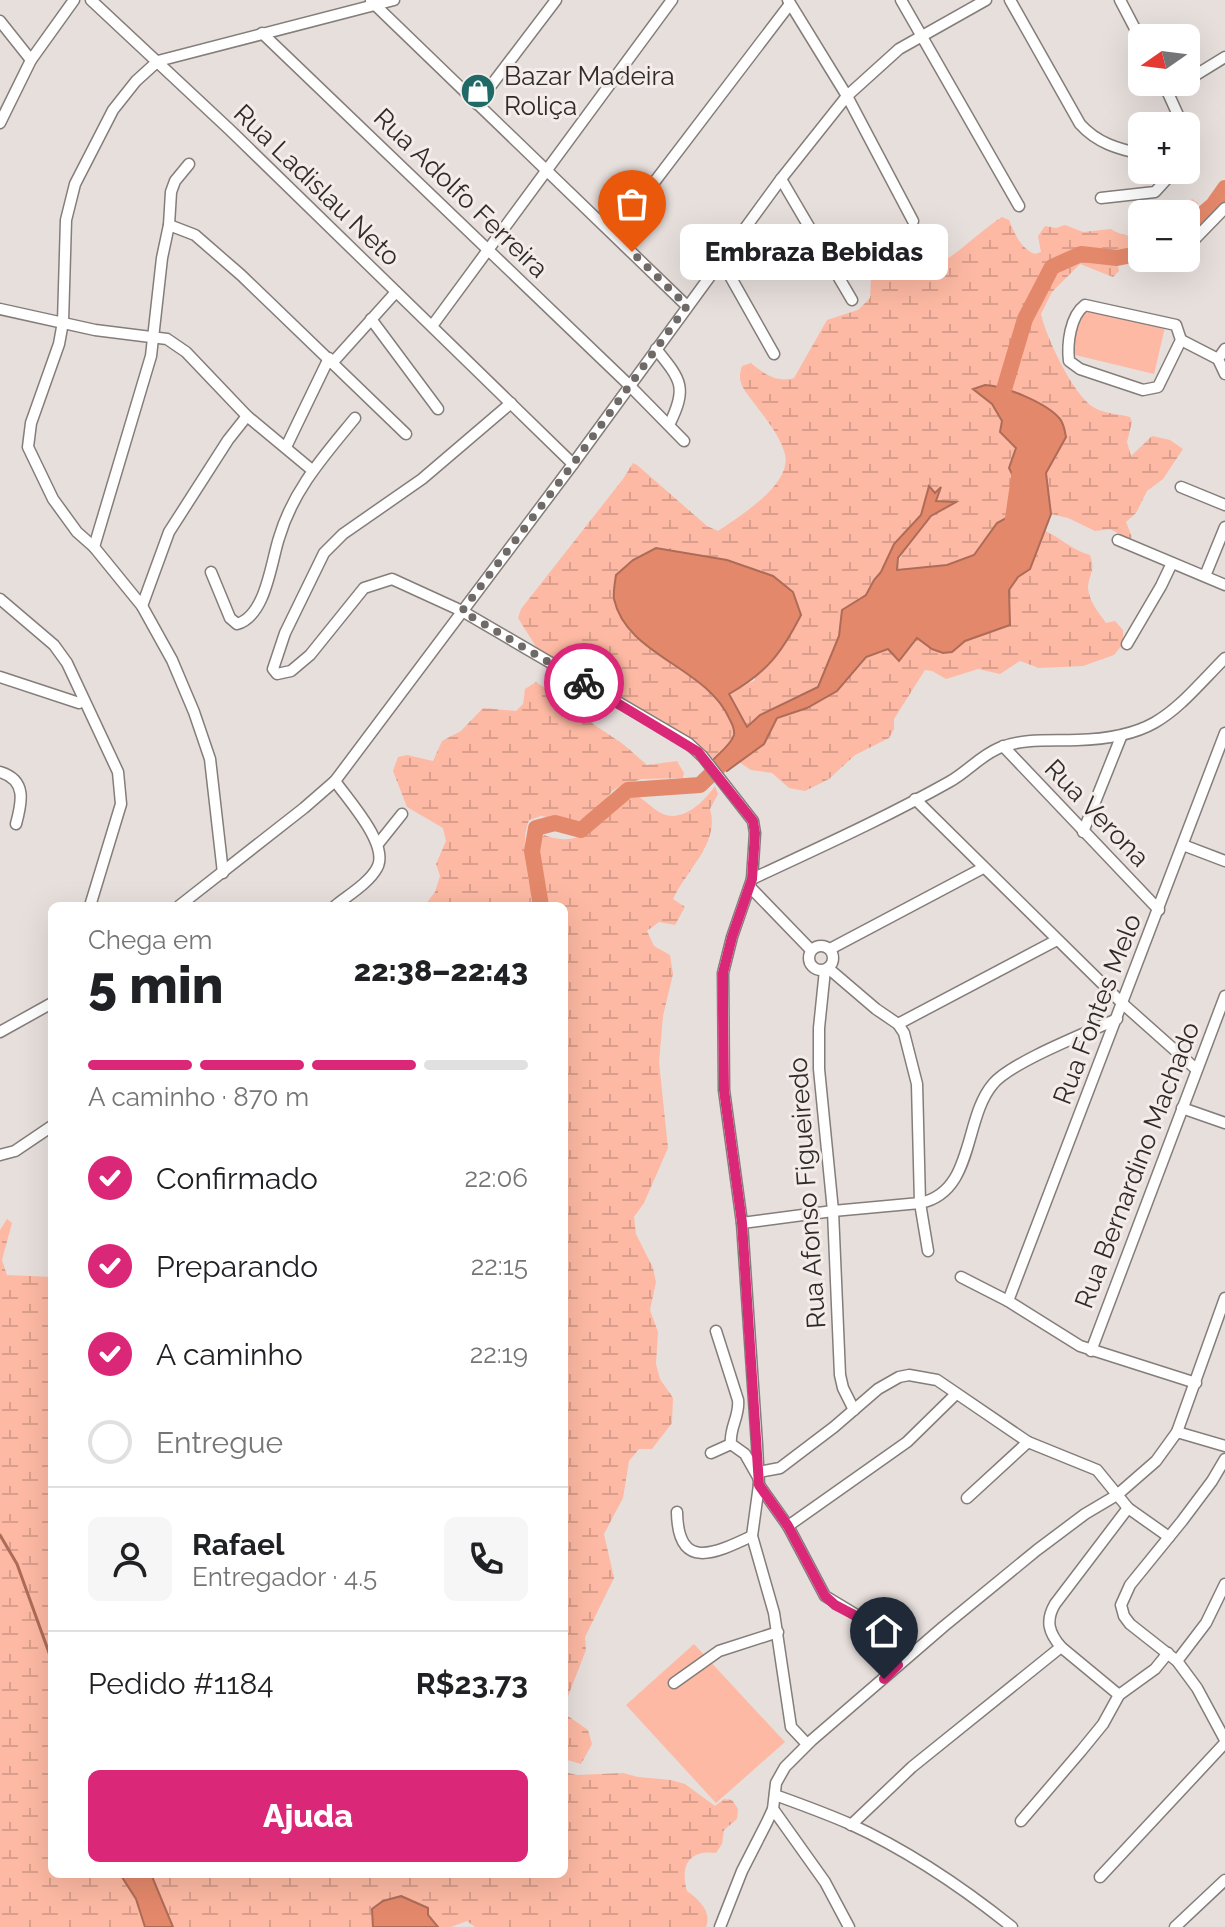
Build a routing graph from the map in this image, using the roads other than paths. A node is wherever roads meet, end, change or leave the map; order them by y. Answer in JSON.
{"nodes":[{"id":1,"x":74,"y":0,"type":"edge"},
{"id":2,"x":91,"y":0,"type":"edge"},
{"id":3,"x":394,"y":0,"type":"edge"},
{"id":4,"x":672,"y":0,"type":"edge"},
{"id":5,"x":901,"y":0,"type":"edge"},
{"id":6,"x":986,"y":0,"type":"edge"},
{"id":7,"x":1010,"y":0,"type":"edge"},
{"id":8,"x":1120,"y":0,"type":"edge"},
{"id":9,"x":555,"y":1,"type":"edge"},
{"id":10,"x":372,"y":2,"type":"edge"},
{"id":11,"x":789,"y":2,"type":"edge"},
{"id":12,"x":0,"y":21,"type":"edge"},
{"id":13,"x":1133,"y":24,"type":"edge"},
{"id":14,"x":262,"y":33,"type":"junction"},
{"id":15,"x":920,"y":36,"type":"junction"},
{"id":16,"x":1225,"y":57,"type":"edge"},
{"id":17,"x":31,"y":60,"type":"junction"},
{"id":18,"x":158,"y":61,"type":"junction"},
{"id":19,"x":1200,"y":73,"type":"edge"},
{"id":20,"x":847,"y":96,"type":"junction"},
{"id":21,"x":477,"y":104,"type":"junction"},
{"id":22,"x":0,"y":123,"type":"edge"},
{"id":23,"x":1128,"y":151,"type":"edge"},
{"id":24,"x":189,"y":164,"type":"dead end"},
{"id":25,"x":547,"y":170,"type":"junction"},
{"id":26,"x":781,"y":179,"type":"junction"},
{"id":27,"x":1162,"y":184,"type":"edge"},
{"id":28,"x":1101,"y":198,"type":"dead end"},
{"id":29,"x":1019,"y":206,"type":"dead end"},
{"id":30,"x":1225,"y":208,"type":"edge"},
{"id":31,"x":913,"y":221,"type":"dead end"},
{"id":32,"x":169,"y":225,"type":"junction"},
{"id":33,"x":1200,"y":234,"type":"edge"},
{"id":34,"x":614,"y":235,"type":"junction"},
{"id":35,"x":488,"y":249,"type":"junction"},
{"id":36,"x":721,"y":260,"type":"junction"},
{"id":37,"x":396,"y":292,"type":"junction"},
{"id":38,"x":852,"y":300,"type":"dead end"},
{"id":39,"x":687,"y":306,"type":"junction"},
{"id":40,"x":0,"y":309,"type":"edge"},
{"id":41,"x":371,"y":319,"type":"junction"},
{"id":42,"x":63,"y":322,"type":"junction"},
{"id":43,"x":432,"y":326,"type":"junction"},
{"id":44,"x":154,"y":335,"type":"junction"},
{"id":45,"x":1181,"y":340,"type":"junction"},
{"id":46,"x":656,"y":349,"type":"junction"},
{"id":47,"x":1225,"y":349,"type":"edge"},
{"id":48,"x":774,"y":354,"type":"dead end"},
{"id":49,"x":1218,"y":359,"type":"junction"},
{"id":50,"x":331,"y":360,"type":"junction"},
{"id":51,"x":1225,"y":374,"type":"edge"},
{"id":52,"x":629,"y":385,"type":"junction"},
{"id":53,"x":511,"y":403,"type":"junction"},
{"id":54,"x":438,"y":409,"type":"dead end"},
{"id":55,"x":247,"y":416,"type":"junction"},
{"id":56,"x":355,"y":418,"type":"dead end"},
{"id":57,"x":669,"y":425,"type":"junction"},
{"id":58,"x":406,"y":434,"type":"dead end"},
{"id":59,"x":684,"y":441,"type":"dead end"},
{"id":60,"x":286,"y":447,"type":"junction"},
{"id":61,"x":573,"y":464,"type":"junction"},
{"id":62,"x":312,"y":470,"type":"junction"},
{"id":63,"x":1181,"y":487,"type":"dead end"},
{"id":64,"x":1225,"y":505,"type":"edge"},
{"id":65,"x":1225,"y":527,"type":"edge"},
{"id":66,"x":1118,"y":540,"type":"dead end"},
{"id":67,"x":94,"y":547,"type":"junction"},
{"id":68,"x":1172,"y":563,"type":"junction"},
{"id":69,"x":211,"y":572,"type":"dead end"},
{"id":70,"x":1205,"y":576,"type":"junction"},
{"id":71,"x":1225,"y":585,"type":"edge"},
{"id":72,"x":0,"y":599,"type":"edge"},
{"id":73,"x":142,"y":606,"type":"junction"},
{"id":74,"x":462,"y":611,"type":"junction"},
{"id":75,"x":1127,"y":644,"type":"dead end"},
{"id":76,"x":1225,"y":658,"type":"edge"},
{"id":77,"x":0,"y":677,"type":"edge"},
{"id":78,"x":79,"y":703,"type":"dead end"},
{"id":79,"x":1225,"y":733,"type":"edge"},
{"id":80,"x":1121,"y":737,"type":"junction"},
{"id":81,"x":1003,"y":746,"type":"junction"},
{"id":82,"x":0,"y":772,"type":"edge"},
{"id":83,"x":335,"y":781,"type":"junction"},
{"id":84,"x":915,"y":799,"type":"junction"},
{"id":85,"x":402,"y":814,"type":"dead end"},
{"id":86,"x":16,"y":824,"type":"dead end"},
{"id":87,"x":1083,"y":832,"type":"junction"},
{"id":88,"x":378,"y":844,"type":"junction"},
{"id":89,"x":1183,"y":845,"type":"junction"},
{"id":90,"x":1225,"y":861,"type":"edge"},
{"id":91,"x":983,"y":868,"type":"junction"},
{"id":92,"x":223,"y":873,"type":"junction"},
{"id":93,"x":751,"y":883,"type":"junction"},
{"id":94,"x":91,"y":902,"type":"edge"},
{"id":95,"x":184,"y":902,"type":"edge"},
{"id":96,"x":340,"y":902,"type":"edge"},
{"id":97,"x":1159,"y":910,"type":"junction"},
{"id":98,"x":1057,"y":940,"type":"junction"},
{"id":99,"x":830,"y":949,"type":"junction"},
{"id":100,"x":811,"y":950,"type":"junction"},
{"id":101,"x":826,"y":969,"type":"junction"},
{"id":102,"x":1225,"y":996,"type":"edge"},
{"id":103,"x":1123,"y":1004,"type":"junction"},
{"id":104,"x":48,"y":1005,"type":"edge"},
{"id":105,"x":1117,"y":1019,"type":"junction"},
{"id":106,"x":898,"y":1024,"type":"junction"},
{"id":107,"x":0,"y":1032,"type":"edge"},
{"id":108,"x":1196,"y":1069,"type":"junction"},
{"id":109,"x":1182,"y":1108,"type":"junction"},
{"id":110,"x":1225,"y":1123,"type":"edge"},
{"id":111,"x":48,"y":1129,"type":"edge"},
{"id":112,"x":0,"y":1155,"type":"edge"},
{"id":113,"x":920,"y":1203,"type":"junction"},
{"id":114,"x":833,"y":1211,"type":"junction"},
{"id":115,"x":742,"y":1223,"type":"junction"},
{"id":116,"x":928,"y":1251,"type":"dead end"},
{"id":117,"x":961,"y":1277,"type":"dead end"},
{"id":118,"x":1225,"y":1298,"type":"edge"},
{"id":119,"x":1008,"y":1301,"type":"junction"},
{"id":120,"x":716,"y":1331,"type":"dead end"},
{"id":121,"x":1091,"y":1351,"type":"junction"},
{"id":122,"x":1196,"y":1383,"type":"junction"},
{"id":123,"x":956,"y":1394,"type":"junction"},
{"id":124,"x":854,"y":1410,"type":"junction"},
{"id":125,"x":1177,"y":1432,"type":"junction"},
{"id":126,"x":1028,"y":1442,"type":"junction"},
{"id":127,"x":731,"y":1444,"type":"junction"},
{"id":128,"x":1225,"y":1446,"type":"edge"},
{"id":129,"x":711,"y":1453,"type":"dead end"},
{"id":130,"x":1225,"y":1459,"type":"edge"},
{"id":131,"x":759,"y":1479,"type":"junction"},
{"id":132,"x":1117,"y":1495,"type":"junction"},
{"id":133,"x":967,"y":1498,"type":"dead end"},
{"id":134,"x":1128,"y":1508,"type":"junction"},
{"id":135,"x":677,"y":1512,"type":"dead end"},
{"id":136,"x":788,"y":1526,"type":"junction"},
{"id":137,"x":752,"y":1536,"type":"junction"},
{"id":138,"x":1169,"y":1537,"type":"junction"},
{"id":139,"x":1225,"y":1584,"type":"edge"},
{"id":140,"x":778,"y":1632,"type":"junction"},
{"id":141,"x":1061,"y":1647,"type":"junction"},
{"id":142,"x":1168,"y":1653,"type":"junction"},
{"id":143,"x":1177,"y":1661,"type":"junction"},
{"id":144,"x":898,"y":1665,"type":"junction"},
{"id":145,"x":674,"y":1683,"type":"dead end"},
{"id":146,"x":1119,"y":1695,"type":"junction"},
{"id":147,"x":1225,"y":1742,"type":"edge"},
{"id":148,"x":807,"y":1744,"type":"junction"},
{"id":149,"x":775,"y":1795,"type":"junction"},
{"id":150,"x":773,"y":1809,"type":"junction"},
{"id":151,"x":1021,"y":1821,"type":"dead end"},
{"id":152,"x":851,"y":1825,"type":"junction"},
{"id":153,"x":1100,"y":1877,"type":"dead end"},
{"id":154,"x":1225,"y":1880,"type":"edge"},
{"id":155,"x":720,"y":1927,"type":"edge"},
{"id":156,"x":849,"y":1927,"type":"edge"},
{"id":157,"x":1012,"y":1927,"type":"edge"},
{"id":158,"x":1175,"y":1927,"type":"edge"}],
"edges":[{"from":1,"to":17,"type":"street"},
{"from":2,"to":18,"type":"street","name":"Rua Ladislau Neto"},
{"from":3,"to":10,"type":"street"},
{"from":4,"to":25,"type":"street"},
{"from":5,"to":15,"type":"street"},
{"from":6,"to":15,"type":"street"},
{"from":7,"to":23,"type":"street"},
{"from":8,"to":13,"type":"street"},
{"from":9,"to":21,"type":"street"},
{"from":10,"to":14,"type":"street"},
{"from":10,"to":21,"type":"street"},
{"from":11,"to":20,"type":"street"},
{"from":11,"to":34,"type":"street"},
{"from":12,"to":17,"type":"street"},
{"from":14,"to":18,"type":"street"},
{"from":14,"to":35,"type":"street","name":"Rua Adolfo Ferreira"},
{"from":15,"to":20,"type":"street"},
{"from":15,"to":29,"type":"street"},
{"from":16,"to":19,"type":"street"},
{"from":17,"to":22,"type":"street"},
{"from":18,"to":37,"type":"street","name":"Rua Ladislau Neto"},
{"from":18,"to":42,"type":"street"},
{"from":20,"to":26,"type":"street"},
{"from":20,"to":31,"type":"street"},
{"from":21,"to":25,"type":"street"},
{"from":24,"to":32,"type":"street"},
{"from":25,"to":34,"type":"street"},
{"from":25,"to":35,"type":"street"},
{"from":26,"to":36,"type":"street"},
{"from":26,"to":38,"type":"street"},
{"from":27,"to":28,"type":"street"},
{"from":30,"to":33,"type":"street"},
{"from":32,"to":44,"type":"street"},
{"from":32,"to":50,"type":"street"},
{"from":34,"to":39,"type":"street"},
{"from":35,"to":43,"type":"street"},
{"from":35,"to":52,"type":"street","name":"Rua Adolfo Ferreira"},
{"from":36,"to":39,"type":"street"},
{"from":36,"to":48,"type":"street"},
{"from":37,"to":41,"type":"street"},
{"from":37,"to":43,"type":"street","name":"Rua Ladislau Neto"},
{"from":39,"to":46,"type":"street"},
{"from":40,"to":42,"type":"street"},
{"from":41,"to":50,"type":"street"},
{"from":41,"to":54,"type":"street"},
{"from":42,"to":44,"type":"street"},
{"from":42,"to":67,"type":"street"},
{"from":43,"to":53,"type":"street","name":"Rua Ladislau Neto"},
{"from":44,"to":55,"type":"street"},
{"from":44,"to":67,"type":"street"},
{"from":45,"to":45,"type":"street"},
{"from":45,"to":49,"type":"street"},
{"from":46,"to":52,"type":"street"},
{"from":46,"to":57,"type":"street"},
{"from":47,"to":49,"type":"street"},
{"from":49,"to":51,"type":"street"},
{"from":50,"to":58,"type":"street"},
{"from":50,"to":60,"type":"street"},
{"from":52,"to":57,"type":"street","name":"Rua Adolfo Ferreira"},
{"from":52,"to":61,"type":"street"},
{"from":53,"to":61,"type":"street","name":"Rua Ladislau Neto"},
{"from":53,"to":74,"type":"street"},
{"from":55,"to":60,"type":"street"},
{"from":55,"to":73,"type":"street"},
{"from":56,"to":62,"type":"street"},
{"from":57,"to":59,"type":"street","name":"Rua Adolfo Ferreira"},
{"from":60,"to":62,"type":"street"},
{"from":61,"to":74,"type":"street"},
{"from":62,"to":69,"type":"street"},
{"from":63,"to":64,"type":"street"},
{"from":65,"to":70,"type":"street"},
{"from":66,"to":68,"type":"street"},
{"from":67,"to":73,"type":"street"},
{"from":68,"to":70,"type":"street"},
{"from":68,"to":75,"type":"street"},
{"from":70,"to":71,"type":"street"},
{"from":72,"to":94,"type":"street"},
{"from":73,"to":92,"type":"street"},
{"from":74,"to":83,"type":"street"},
{"from":74,"to":93,"type":"street"},
{"from":76,"to":80,"type":"street"},
{"from":77,"to":78,"type":"street"},
{"from":79,"to":89,"type":"street","name":"Rua Fontes Melo"},
{"from":80,"to":81,"type":"street"},
{"from":80,"to":87,"type":"street"},
{"from":81,"to":84,"type":"street"},
{"from":81,"to":87,"type":"street","name":"Rua Verona"},
{"from":82,"to":86,"type":"street"},
{"from":83,"to":88,"type":"street"},
{"from":83,"to":92,"type":"street"},
{"from":84,"to":91,"type":"street"},
{"from":84,"to":93,"type":"street"},
{"from":85,"to":88,"type":"street"},
{"from":87,"to":97,"type":"street","name":"Rua Verona"},
{"from":88,"to":96,"type":"street"},
{"from":89,"to":90,"type":"street"},
{"from":89,"to":97,"type":"street","name":"Rua Fontes Melo"},
{"from":91,"to":98,"type":"street"},
{"from":91,"to":99,"type":"street"},
{"from":92,"to":95,"type":"street"},
{"from":93,"to":100,"type":"street"},
{"from":93,"to":115,"type":"street"},
{"from":97,"to":103,"type":"street","name":"Rua Fontes Melo"},
{"from":98,"to":103,"type":"street"},
{"from":98,"to":106,"type":"street"},
{"from":99,"to":100,"type":"street"},
{"from":99,"to":101,"type":"street"},
{"from":100,"to":101,"type":"street"},
{"from":101,"to":106,"type":"street"},
{"from":101,"to":114,"type":"street","name":"Rua Afonso Figueiredo"},
{"from":102,"to":108,"type":"street","name":"Rua Bernardino Machado"},
{"from":103,"to":105,"type":"street","name":"Rua Fontes Melo"},
{"from":103,"to":108,"type":"street"},
{"from":104,"to":107,"type":"street"},
{"from":105,"to":113,"type":"street"},
{"from":105,"to":119,"type":"street","name":"Rua Fontes Melo"},
{"from":106,"to":113,"type":"street"},
{"from":108,"to":109,"type":"street","name":"Rua Bernardino Machado"},
{"from":109,"to":110,"type":"street"},
{"from":109,"to":121,"type":"street","name":"Rua Bernardino Machado"},
{"from":111,"to":112,"type":"street"},
{"from":113,"to":114,"type":"street"},
{"from":113,"to":116,"type":"street"},
{"from":114,"to":115,"type":"street"},
{"from":114,"to":124,"type":"street","name":"Rua Afonso Figueiredo"},
{"from":115,"to":131,"type":"street"},
{"from":117,"to":119,"type":"street"},
{"from":118,"to":122,"type":"street"},
{"from":119,"to":121,"type":"street"},
{"from":120,"to":127,"type":"street"},
{"from":121,"to":122,"type":"street"},
{"from":122,"to":125,"type":"street"},
{"from":123,"to":124,"type":"street"},
{"from":123,"to":126,"type":"street"},
{"from":123,"to":136,"type":"street"},
{"from":124,"to":131,"type":"street"},
{"from":125,"to":128,"type":"street"},
{"from":125,"to":132,"type":"street"},
{"from":126,"to":132,"type":"street"},
{"from":126,"to":133,"type":"street"},
{"from":127,"to":129,"type":"street"},
{"from":127,"to":131,"type":"street"},
{"from":130,"to":138,"type":"street"},
{"from":131,"to":136,"type":"street"},
{"from":131,"to":137,"type":"street"},
{"from":132,"to":134,"type":"street"},
{"from":132,"to":144,"type":"street"},
{"from":134,"to":138,"type":"street"},
{"from":134,"to":141,"type":"street"},
{"from":135,"to":137,"type":"street"},
{"from":136,"to":144,"type":"street"},
{"from":137,"to":140,"type":"street"},
{"from":138,"to":142,"type":"street"},
{"from":139,"to":143,"type":"street"},
{"from":140,"to":145,"type":"street"},
{"from":140,"to":148,"type":"street"},
{"from":141,"to":146,"type":"street"},
{"from":141,"to":152,"type":"street"},
{"from":142,"to":143,"type":"street"},
{"from":142,"to":146,"type":"street"},
{"from":143,"to":147,"type":"street"},
{"from":144,"to":148,"type":"street"},
{"from":146,"to":151,"type":"street"},
{"from":147,"to":153,"type":"street"},
{"from":148,"to":149,"type":"street"},
{"from":149,"to":150,"type":"street"},
{"from":149,"to":152,"type":"street"},
{"from":150,"to":155,"type":"street"},
{"from":150,"to":156,"type":"street"},
{"from":152,"to":157,"type":"street"},
{"from":154,"to":158,"type":"street"}]}
